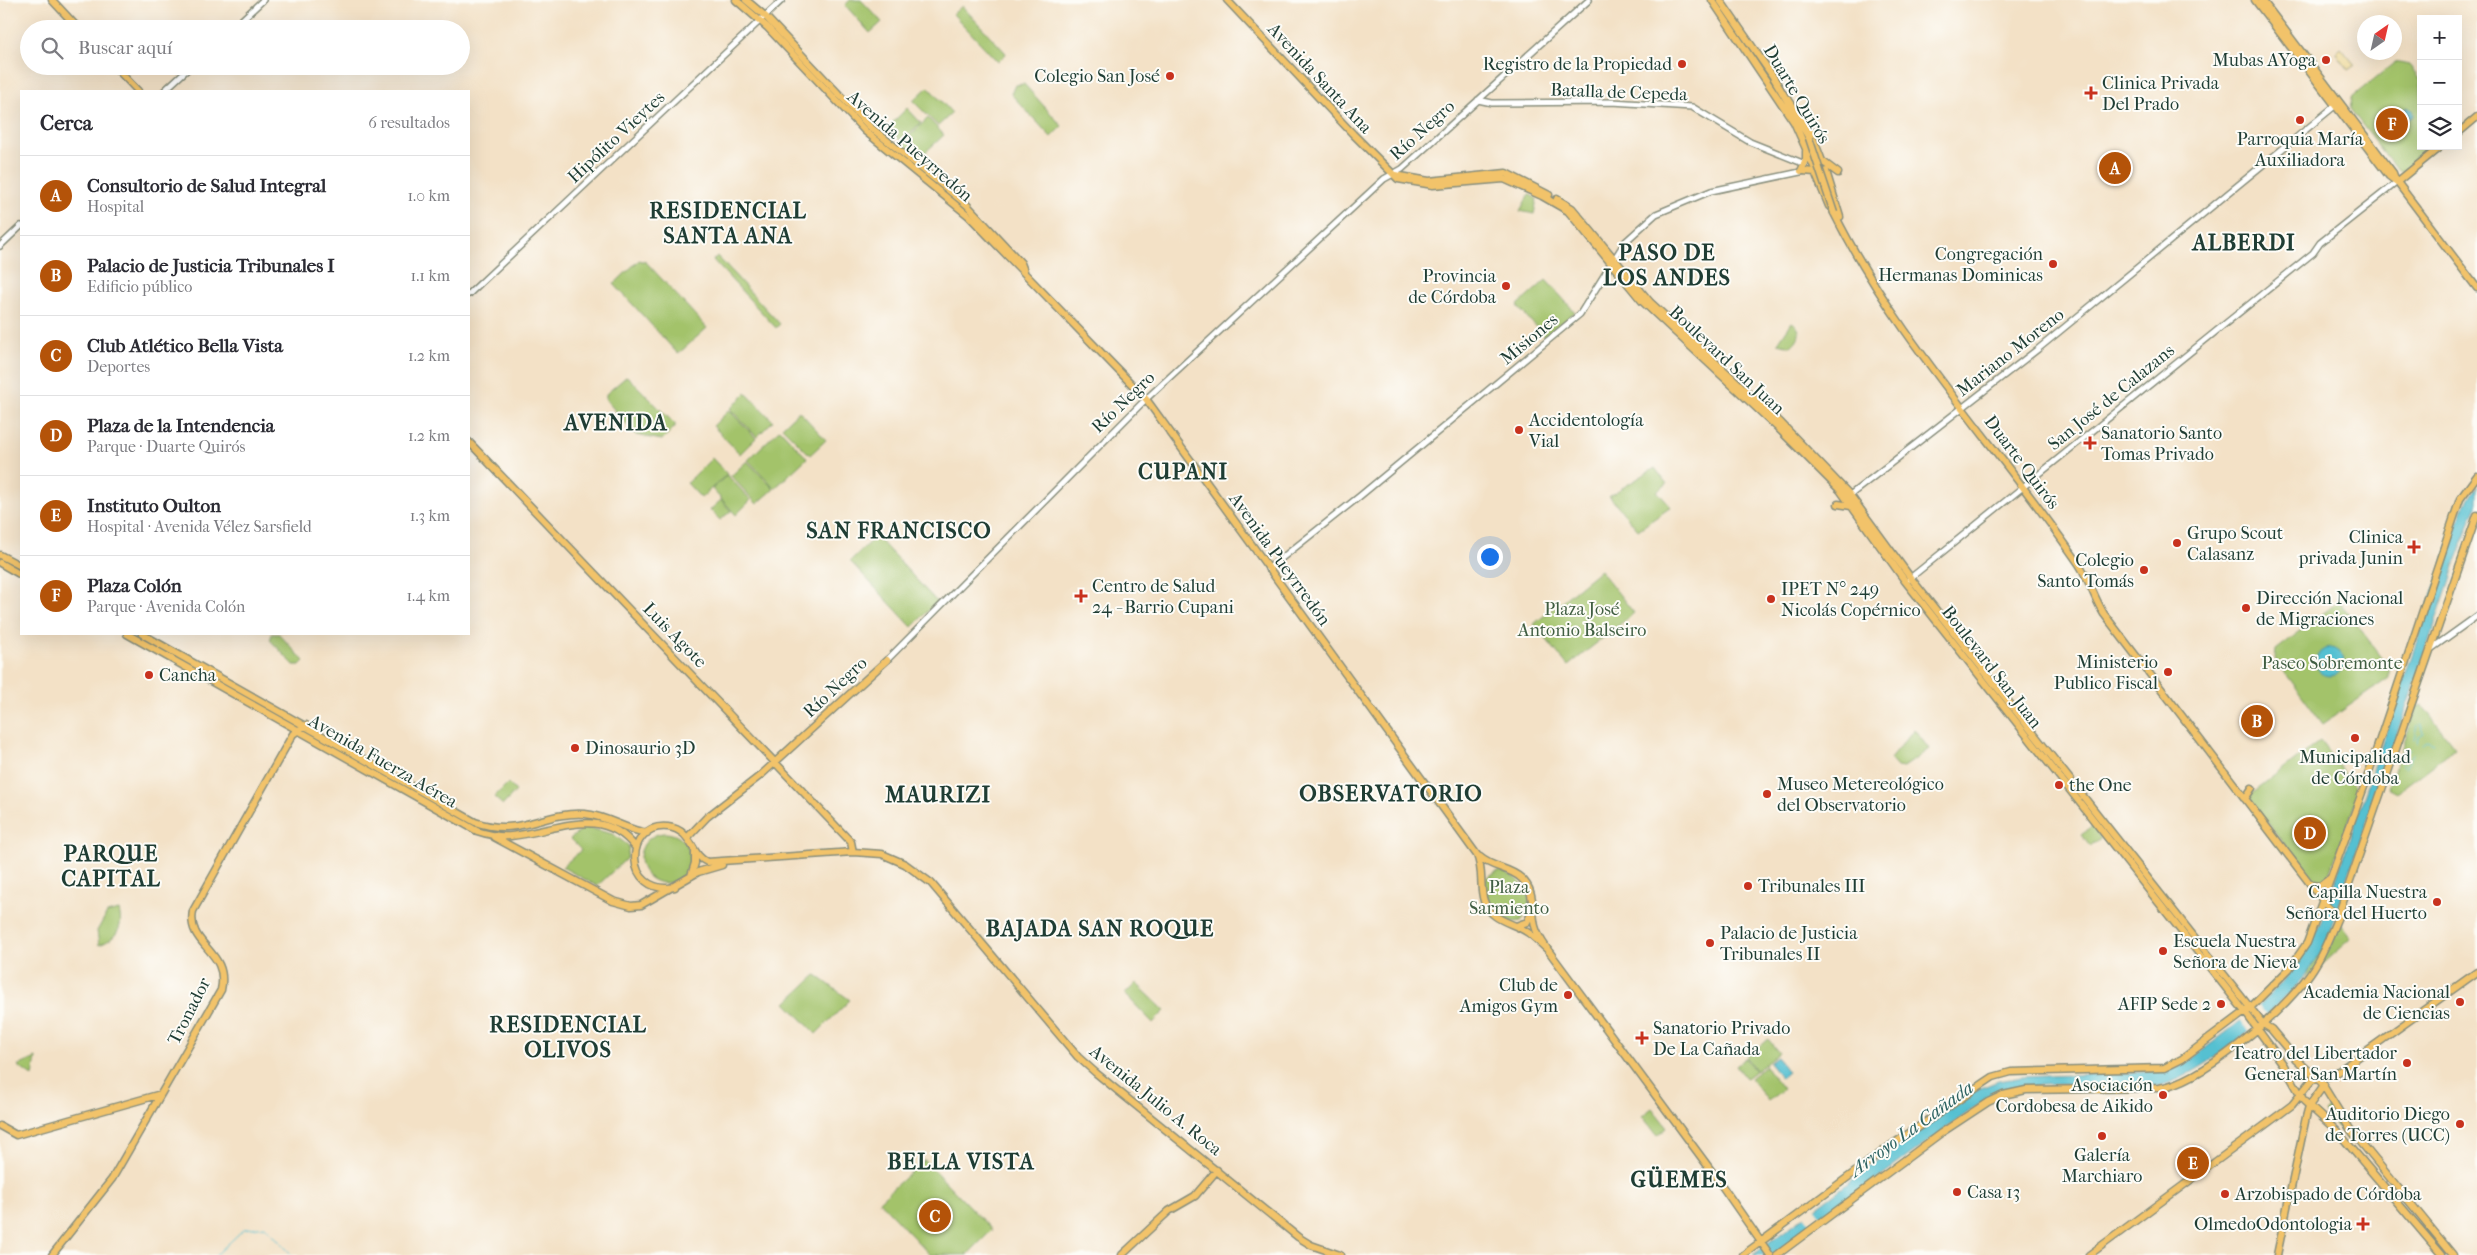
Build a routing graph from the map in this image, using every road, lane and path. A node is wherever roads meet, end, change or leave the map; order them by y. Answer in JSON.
{"nodes":[{"id":1,"x":52,"y":0,"type":"edge"},
{"id":2,"x":262,"y":0,"type":"edge"},
{"id":3,"x":736,"y":0,"type":"edge"},
{"id":4,"x":746,"y":0,"type":"edge"},
{"id":5,"x":782,"y":0,"type":"edge"},
{"id":6,"x":1226,"y":0,"type":"edge"},
{"id":7,"x":1588,"y":0,"type":"edge"},
{"id":8,"x":1712,"y":0,"type":"edge"},
{"id":9,"x":1720,"y":0,"type":"edge"},
{"id":10,"x":2255,"y":0,"type":"edge"},
{"id":11,"x":2262,"y":0,"type":"edge"},
{"id":12,"x":762,"y":18,"type":"junction"},
{"id":13,"x":71,"y":20,"type":"edge"},
{"id":14,"x":241,"y":20,"type":"edge"},
{"id":15,"x":123,"y":75,"type":"edge"},
{"id":16,"x":181,"y":75,"type":"edge"},
{"id":17,"x":137,"y":90,"type":"edge"},
{"id":18,"x":165,"y":90,"type":"edge"},
{"id":19,"x":1780,"y":91,"type":"junction"},
{"id":20,"x":1478,"y":100,"type":"junction"},
{"id":21,"x":2337,"y":105,"type":"junction"},
{"id":22,"x":2477,"y":118,"type":"edge"},
{"id":23,"x":2462,"y":130,"type":"edge"},
{"id":24,"x":1806,"y":149,"type":"junction"},
{"id":25,"x":2436,"y":150,"type":"edge"},
{"id":26,"x":1819,"y":154,"type":"junction"},
{"id":27,"x":1803,"y":169,"type":"junction"},
{"id":28,"x":1815,"y":171,"type":"junction"},
{"id":29,"x":1838,"y":173,"type":"dead end"},
{"id":30,"x":1393,"y":175,"type":"junction"},
{"id":31,"x":2397,"y":182,"type":"junction"},
{"id":32,"x":20,"y":227,"type":"edge"},
{"id":33,"x":1843,"y":231,"type":"junction"},
{"id":34,"x":0,"y":246,"type":"edge"},
{"id":35,"x":1612,"y":262,"type":"junction"},
{"id":36,"x":2477,"y":288,"type":"edge"},
{"id":37,"x":470,"y":293,"type":"edge"},
{"id":38,"x":1146,"y":400,"type":"junction"},
{"id":39,"x":1962,"y":407,"type":"junction"},
{"id":40,"x":470,"y":443,"type":"edge"},
{"id":41,"x":2477,"y":476,"type":"edge"},
{"id":42,"x":2022,"y":486,"type":"junction"},
{"id":43,"x":1850,"y":495,"type":"junction"},
{"id":44,"x":1838,"y":504,"type":"dead end"},
{"id":45,"x":1851,"y":506,"type":"junction"},
{"id":46,"x":2477,"y":515,"type":"edge"},
{"id":47,"x":0,"y":554,"type":"edge"},
{"id":48,"x":0,"y":563,"type":"edge"},
{"id":49,"x":20,"y":565,"type":"edge"},
{"id":50,"x":1268,"y":569,"type":"junction"},
{"id":51,"x":20,"y":574,"type":"edge"},
{"id":52,"x":1908,"y":579,"type":"junction"},
{"id":53,"x":2477,"y":616,"type":"edge"},
{"id":54,"x":129,"y":635,"type":"edge"},
{"id":55,"x":144,"y":635,"type":"edge"},
{"id":56,"x":2430,"y":650,"type":"junction"},
{"id":57,"x":887,"y":660,"type":"joint"},
{"id":58,"x":306,"y":725,"type":"junction"},
{"id":59,"x":298,"y":729,"type":"junction"},
{"id":60,"x":776,"y":762,"type":"junction"},
{"id":61,"x":2252,"y":788,"type":"dead end"},
{"id":62,"x":2245,"y":799,"type":"junction"},
{"id":63,"x":647,"y":833,"type":"junction"},
{"id":64,"x":492,"y":836,"type":"junction"},
{"id":65,"x":688,"y":838,"type":"junction"},
{"id":66,"x":694,"y":847,"type":"junction"},
{"id":67,"x":636,"y":848,"type":"junction"},
{"id":68,"x":853,"y":852,"type":"junction"},
{"id":69,"x":1477,"y":855,"type":"junction"},
{"id":70,"x":742,"y":860,"type":"junction"},
{"id":71,"x":1500,"y":868,"type":"junction"},
{"id":72,"x":2333,"y":874,"type":"junction"},
{"id":73,"x":691,"y":876,"type":"junction"},
{"id":74,"x":1483,"y":880,"type":"junction"},
{"id":75,"x":2311,"y":885,"type":"junction"},
{"id":76,"x":675,"y":887,"type":"junction"},
{"id":77,"x":2324,"y":901,"type":"junction"},
{"id":78,"x":1533,"y":911,"type":"junction"},
{"id":79,"x":2338,"y":919,"type":"junction"},
{"id":80,"x":1516,"y":926,"type":"junction"},
{"id":81,"x":1548,"y":950,"type":"junction"},
{"id":82,"x":2477,"y":972,"type":"edge"},
{"id":83,"x":2248,"y":1010,"type":"junction"},
{"id":84,"x":2263,"y":1024,"type":"junction"},
{"id":85,"x":2257,"y":1029,"type":"junction"},
{"id":86,"x":2329,"y":1077,"type":"junction"},
{"id":87,"x":2317,"y":1078,"type":"junction"},
{"id":88,"x":2324,"y":1087,"type":"junction"},
{"id":89,"x":162,"y":1094,"type":"junction"},
{"id":90,"x":2299,"y":1094,"type":"junction"},
{"id":91,"x":2309,"y":1106,"type":"junction"},
{"id":92,"x":0,"y":1126,"type":"edge"},
{"id":93,"x":1218,"y":1170,"type":"junction"},
{"id":94,"x":1762,"y":1244,"type":"junction"},
{"id":95,"x":52,"y":1255,"type":"edge"},
{"id":96,"x":1122,"y":1255,"type":"edge"},
{"id":97,"x":1340,"y":1255,"type":"edge"},
{"id":98,"x":1743,"y":1255,"type":"edge"},
{"id":99,"x":1770,"y":1255,"type":"edge"},
{"id":100,"x":1777,"y":1255,"type":"edge"},
{"id":101,"x":2089,"y":1255,"type":"edge"},
{"id":102,"x":2277,"y":1255,"type":"edge"},
{"id":103,"x":2442,"y":1255,"type":"edge"},
{"id":104,"x":2453,"y":1255,"type":"edge"}],
"edges":[{"from":1,"to":13,"type":"main road"},
{"from":2,"to":14,"type":"street"},
{"from":3,"to":12,"type":"main road","name":"Avenida Pueyrredón"},
{"from":4,"to":12,"type":"main road","name":"Avenida Pueyrredón"},
{"from":5,"to":12,"type":"street","name":"Hipólito Vieytes"},
{"from":6,"to":30,"type":"main road","name":"Avenida Santa Ana"},
{"from":7,"to":20,"type":"street","name":"Río Negro"},
{"from":8,"to":24,"type":"main road","name":"Duarte Quirós"},
{"from":9,"to":19,"type":"main road","name":"Duarte Quirós"},
{"from":10,"to":21,"type":"main road"},
{"from":11,"to":21,"type":"main road"},
{"from":12,"to":37,"type":"street","name":"Hipólito Vieytes"},
{"from":12,"to":38,"type":"main road","name":"Avenida Pueyrredón"},
{"from":15,"to":17,"type":"main road"},
{"from":16,"to":18,"type":"street"},
{"from":19,"to":26,"type":"main road"},
{"from":19,"to":33,"type":"main road","name":"Duarte Quirós","bridge":true},
{"from":20,"to":27,"type":"street","name":"Batalla de Cepeda"},
{"from":20,"to":30,"type":"street","name":"Río Negro"},
{"from":21,"to":31,"type":"main road"},
{"from":21,"to":39,"type":"street","name":"Mariano Moreno"},
{"from":22,"to":23,"type":"main road"},
{"from":24,"to":27,"type":"main road"},
{"from":24,"to":28,"type":"main road","name":"Duarte Quirós"},
{"from":25,"to":31,"type":"main road"},
{"from":26,"to":28,"type":"main road"},
{"from":26,"to":29,"type":"main road"},
{"from":27,"to":28,"type":"main road"},
{"from":27,"to":35,"type":"street","name":"Misiones"},
{"from":28,"to":33,"type":"main road","name":"Duarte Quirós"},
{"from":28,"to":33,"type":"main road"},
{"from":30,"to":35,"type":"main road","name":"Boulevard San Juan"},
{"from":30,"to":38,"type":"street","name":"Río Negro"},
{"from":31,"to":36,"type":"main road"},
{"from":31,"to":42,"type":"street","name":"San José de Calazans"},
{"from":32,"to":34,"type":"street"},
{"from":33,"to":39,"type":"main road","name":"Duarte Quirós"},
{"from":35,"to":43,"type":"main road","name":"Boulevard San Juan"},
{"from":35,"to":45,"type":"main road","name":"Boulevard San Juan"},
{"from":35,"to":50,"type":"street","name":"Misiones"},
{"from":38,"to":50,"type":"main road","name":"Avenida Pueyrredón"},
{"from":38,"to":57,"type":"street","name":"Río Negro"},
{"from":39,"to":42,"type":"main road","name":"Duarte Quirós"},
{"from":39,"to":43,"type":"street","name":"Mariano Moreno"},
{"from":40,"to":60,"type":"main road","name":"Luis Agote"},
{"from":41,"to":72,"type":"main road"},
{"from":42,"to":52,"type":"street","name":"San José de Calazans"},
{"from":42,"to":62,"type":"main road","name":"Duarte Quirós"},
{"from":43,"to":52,"type":"main road","name":"Boulevard San Juan"},
{"from":44,"to":45,"type":"main road"},
{"from":45,"to":52,"type":"main road","name":"Boulevard San Juan"},
{"from":46,"to":56,"type":"main road"},
{"from":47,"to":49,"type":"main road"},
{"from":48,"to":51,"type":"main road"},
{"from":50,"to":69,"type":"main road","name":"Avenida Pueyrredón"},
{"from":52,"to":83,"type":"main road","name":"Boulevard San Juan"},
{"from":53,"to":56,"type":"street"},
{"from":54,"to":59,"type":"main road","name":"Avenida Fuerza Aérea"},
{"from":55,"to":58,"type":"main road","name":"Avenida Fuerza Aérea"},
{"from":56,"to":79,"type":"main road"},
{"from":57,"to":60,"type":"main road","name":"Río Negro"},
{"from":58,"to":59,"type":"main road"},
{"from":58,"to":63,"type":"main road","name":"Avenida Fuerza Aérea"},
{"from":59,"to":64,"type":"main road","name":"Avenida Fuerza Aérea"},
{"from":59,"to":89,"type":"main road","name":"Tronador"},
{"from":60,"to":65,"type":"main road","name":"Río Negro"},
{"from":60,"to":68,"type":"main road","name":"Luis Agote"},
{"from":61,"to":62,"type":"main road"},
{"from":62,"to":75,"type":"main road","name":"Duarte Quirós"},
{"from":63,"to":65,"type":"main road","name":"Avenida Julio A. Roca"},
{"from":63,"to":67,"type":"main road"},
{"from":64,"to":67,"type":"main road","name":"Avenida Fuerza Aérea"},
{"from":64,"to":76,"type":"main road","name":"Avenida Julio A. Roca"},
{"from":65,"to":66,"type":"main road","name":"Avenida Julio A. Roca"},
{"from":66,"to":70,"type":"main road","name":"Avenida Julio A. Roca"},
{"from":66,"to":73,"type":"main road"},
{"from":67,"to":76,"type":"main road"},
{"from":68,"to":70,"type":"main road","name":"Avenida Julio A. Roca"},
{"from":68,"to":93,"type":"main road","name":"Avenida Julio A. Roca"},
{"from":69,"to":71,"type":"main road","name":"Avenida Pueyrredón"},
{"from":69,"to":74,"type":"main road","name":"Avenida Pueyrredón"},
{"from":70,"to":73,"type":"main road","name":"Avenida Julio A. Roca"},
{"from":71,"to":74,"type":"main road"},
{"from":71,"to":78,"type":"main road","name":"Avenida Pueyrredón"},
{"from":72,"to":75,"type":"main road"},
{"from":72,"to":77,"type":"main road"},
{"from":73,"to":76,"type":"main road","name":"Avenida Julio A. Roca"},
{"from":74,"to":80,"type":"main road","name":"Avenida Pueyrredón"},
{"from":75,"to":77,"type":"main road","name":"Duarte Quirós"},
{"from":77,"to":79,"type":"main road","name":"Duarte Quirós"},
{"from":77,"to":83,"type":"main road"},
{"from":78,"to":80,"type":"main road"},
{"from":78,"to":81,"type":"main road","name":"Avenida Pueyrredón"},
{"from":79,"to":84,"type":"main road"},
{"from":80,"to":81,"type":"main road","name":"Avenida Pueyrredón"},
{"from":81,"to":94,"type":"main road","name":"Avenida Pueyrredón"},
{"from":82,"to":86,"type":"main road"},
{"from":83,"to":84,"type":"main road","name":"Boulevard San Juan"},
{"from":83,"to":85,"type":"main road","name":"Boulevard San Juan"},
{"from":83,"to":94,"type":"main road"},
{"from":84,"to":85,"type":"main road"},
{"from":84,"to":87,"type":"main road","name":"Boulevard San Juan"},
{"from":85,"to":90,"type":"main road","name":"Boulevard San Juan"},
{"from":85,"to":100,"type":"main road"},
{"from":86,"to":87,"type":"main road"},
{"from":86,"to":88,"type":"main road"},
{"from":87,"to":88,"type":"main road","name":"Boulevard San Juan"},
{"from":87,"to":90,"type":"main road"},
{"from":88,"to":91,"type":"main road"},
{"from":88,"to":104,"type":"main road","name":"Boulevard San Juan"},
{"from":89,"to":92,"type":"main road"},
{"from":89,"to":95,"type":"main road","name":"Tronador"},
{"from":90,"to":91,"type":"main road","name":"Boulevard San Juan"},
{"from":90,"to":101,"type":"main road"},
{"from":91,"to":102,"type":"main road"},
{"from":91,"to":103,"type":"main road","name":"Boulevard San Juan"},
{"from":93,"to":96,"type":"main road"},
{"from":93,"to":97,"type":"main road","name":"Avenida Julio A. Roca"},
{"from":94,"to":98,"type":"main road"},
{"from":94,"to":99,"type":"main road","name":"Avenida Pueyrredón"}]}
